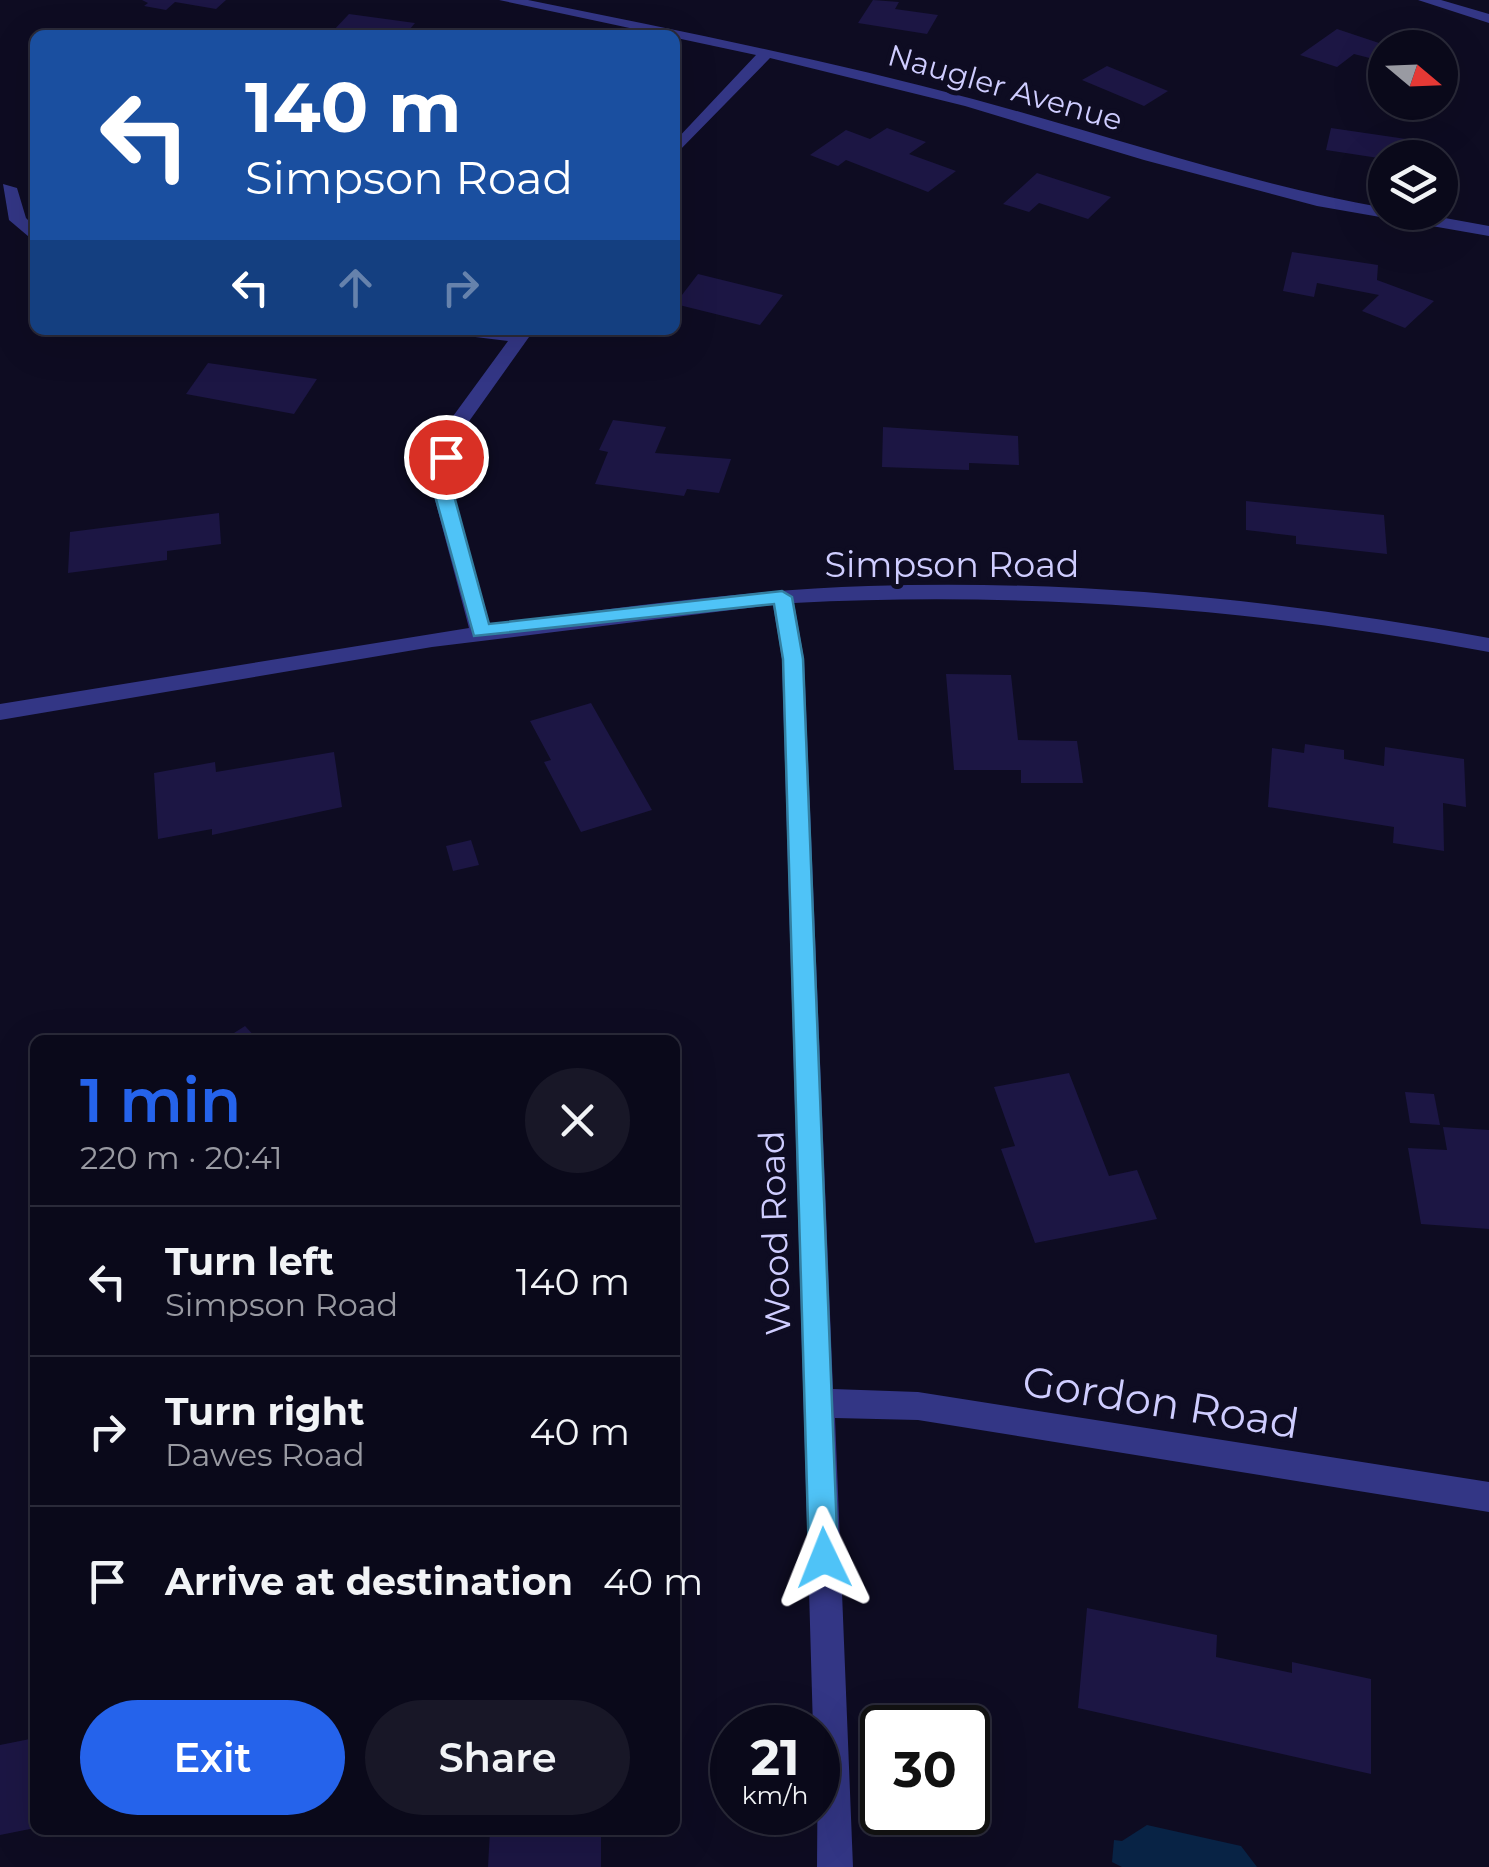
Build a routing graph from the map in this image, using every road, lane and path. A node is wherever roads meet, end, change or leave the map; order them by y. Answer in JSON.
{"nodes":[{"id":1,"x":506,"y":0,"type":"edge"},
{"id":2,"x":1425,"y":0,"type":"edge"},
{"id":3,"x":1489,"y":19,"type":"edge"},
{"id":4,"x":654,"y":30,"type":"edge"},
{"id":5,"x":680,"y":35,"type":"edge"},
{"id":6,"x":767,"y":53,"type":"junction"},
{"id":7,"x":680,"y":145,"type":"edge"},
{"id":8,"x":9,"y":188,"type":"dead end"},
{"id":9,"x":1489,"y":231,"type":"edge"},
{"id":10,"x":30,"y":232,"type":"edge"},
{"id":11,"x":521,"y":335,"type":"edge"},
{"id":12,"x":782,"y":597,"type":"junction"},
{"id":13,"x":481,"y":631,"type":"junction"},
{"id":14,"x":1489,"y":646,"type":"edge"},
{"id":15,"x":0,"y":712,"type":"edge"},
{"id":16,"x":818,"y":1403,"type":"junction"},
{"id":17,"x":1489,"y":1497,"type":"edge"},
{"id":18,"x":834,"y":1867,"type":"edge"}],
"edges":[{"from":1,"to":4,"type":"street","name":"Naugler Avenue"},
{"from":2,"to":3,"type":"street"},
{"from":5,"to":6,"type":"street","name":"Naugler Avenue"},
{"from":6,"to":7,"type":"street"},
{"from":6,"to":9,"type":"street","name":"Naugler Avenue"},
{"from":8,"to":10,"type":"street"},
{"from":11,"to":13,"type":"street"},
{"from":12,"to":13,"type":"street","name":"Simpson Road"},
{"from":12,"to":14,"type":"street","name":"Simpson Road"},
{"from":12,"to":16,"type":"street","name":"Wood Road"},
{"from":13,"to":15,"type":"street","name":"Simpson Road"},
{"from":16,"to":17,"type":"street","name":"Gordon Road"},
{"from":16,"to":18,"type":"street","name":"Wood Road"}]}
